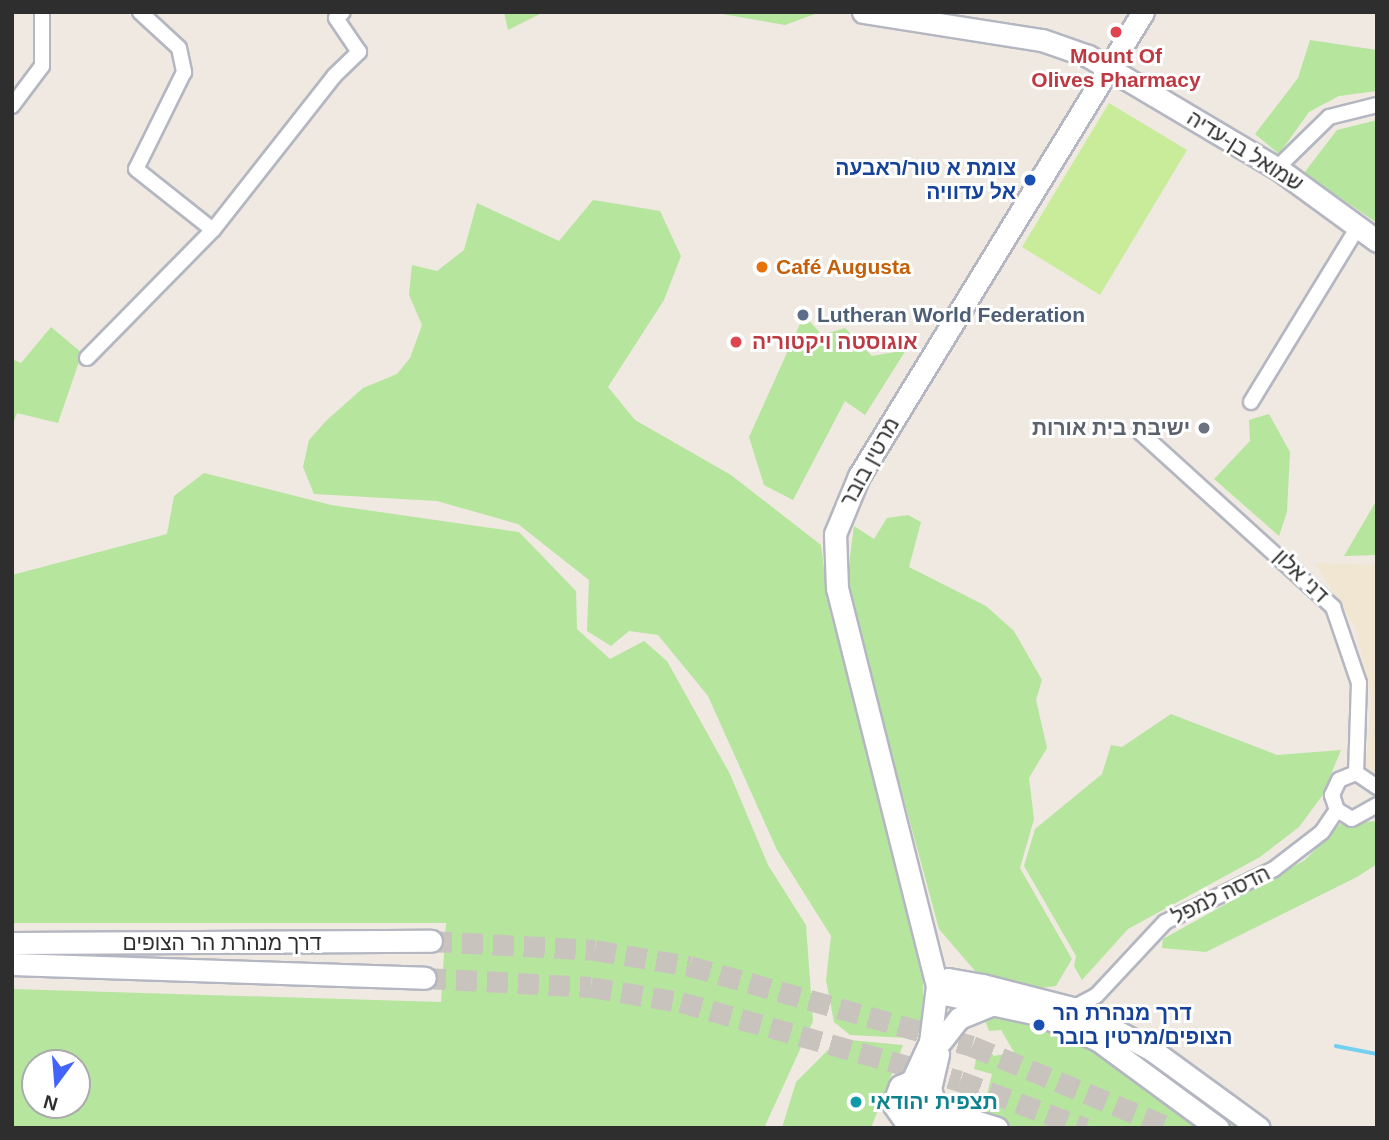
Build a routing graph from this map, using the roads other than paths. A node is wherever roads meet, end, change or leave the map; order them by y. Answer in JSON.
{"nodes":[{"id":1,"x":42,"y":12,"type":"edge"},
{"id":2,"x":140,"y":12,"type":"edge"},
{"id":3,"x":343,"y":12,"type":"edge"},
{"id":4,"x":863,"y":12,"type":"edge"},
{"id":5,"x":1143,"y":12,"type":"edge"},
{"id":6,"x":1109,"y":68,"type":"junction"},
{"id":7,"x":1377,"y":105,"type":"edge"},
{"id":8,"x":12,"y":106,"type":"edge"},
{"id":9,"x":1277,"y":168,"type":"junction"},
{"id":10,"x":1358,"y":227,"type":"junction"},
{"id":11,"x":213,"y":230,"type":"junction"},
{"id":12,"x":1377,"y":241,"type":"edge"},
{"id":13,"x":87,"y":358,"type":"dead end"},
{"id":14,"x":1251,"y":402,"type":"dead end"},
{"id":15,"x":1140,"y":432,"type":"dead end"},
{"id":16,"x":1356,"y":773,"type":"junction"},
{"id":17,"x":1377,"y":787,"type":"edge"},
{"id":18,"x":1377,"y":806,"type":"edge"},
{"id":19,"x":1337,"y":810,"type":"junction"},
{"id":20,"x":920,"y":904,"type":"junction"},
{"id":21,"x":431,"y":941,"type":"tunnel mouth"},
{"id":22,"x":12,"y":943,"type":"edge"},
{"id":23,"x":940,"y":953,"type":"junction"},
{"id":24,"x":12,"y":964,"type":"edge"},
{"id":25,"x":425,"y":978,"type":"tunnel mouth"},
{"id":26,"x":1106,"y":982,"type":"junction"},
{"id":27,"x":982,"y":985,"type":"junction"},
{"id":28,"x":945,"y":987,"type":"junction"},
{"id":29,"x":1000,"y":1004,"type":"junction"},
{"id":30,"x":1073,"y":1008,"type":"junction"},
{"id":31,"x":1121,"y":1031,"type":"junction"},
{"id":32,"x":941,"y":1041,"type":"junction"},
{"id":33,"x":913,"y":1110,"type":"edge"},
{"id":34,"x":997,"y":1128,"type":"edge"},
{"id":35,"x":1218,"y":1128,"type":"edge"},
{"id":36,"x":1259,"y":1128,"type":"edge"}],
"edges":[{"from":1,"to":8,"type":"street"},
{"from":2,"to":11,"type":"street"},
{"from":3,"to":11,"type":"street"},
{"from":4,"to":6,"type":"street","name":"שמואל בן-עדיה"},
{"from":5,"to":6,"type":"street","name":"מרטין בובר"},
{"from":6,"to":9,"type":"street","name":"שמואל בן-עדיה"},
{"from":6,"to":20,"type":"street","name":"מרטין בובר"},
{"from":7,"to":9,"type":"street"},
{"from":9,"to":10,"type":"street","name":"שמואל בן-עדיה"},
{"from":10,"to":12,"type":"street","name":"שמואל בן-עדיה"},
{"from":10,"to":14,"type":"street"},
{"from":11,"to":13,"type":"street"},
{"from":15,"to":16,"type":"street","name":"דני אלון"},
{"from":16,"to":17,"type":"street"},
{"from":16,"to":19,"type":"street"},
{"from":18,"to":19,"type":"street"},
{"from":19,"to":26,"type":"street","name":"הדסה למפל"},
{"from":20,"to":23,"type":"street","name":"מרטין בובר"},
{"from":20,"to":28,"type":"street","name":"מרטין בובר"},
{"from":21,"to":22,"type":"street","name":"דרך מנהרת הר הצופים"},
{"from":23,"to":27,"type":"street"},
{"from":23,"to":28,"type":"street","name":"מרטין בובר"},
{"from":24,"to":25,"type":"street","name":"דרך מנהרת הר הצופים"},
{"from":26,"to":30,"type":"street","name":"הדסה למפל"},
{"from":26,"to":31,"type":"street"},
{"from":27,"to":28,"type":"street"},
{"from":27,"to":30,"type":"street"},
{"from":28,"to":29,"type":"street"},
{"from":28,"to":32,"type":"street","name":"מרטין בובר"},
{"from":28,"to":33,"type":"street","name":"מרטין בובר"},
{"from":29,"to":32,"type":"street"},
{"from":29,"to":35,"type":"street"},
{"from":30,"to":31,"type":"street"},
{"from":31,"to":36,"type":"street"},
{"from":32,"to":33,"type":"street","name":"מרטין בובר"},
{"from":33,"to":34,"type":"street"}]}
